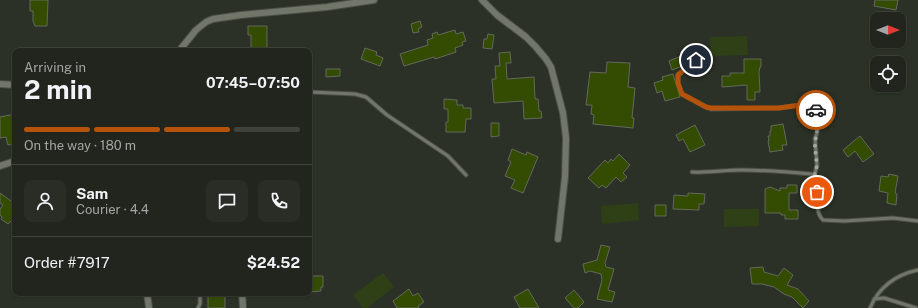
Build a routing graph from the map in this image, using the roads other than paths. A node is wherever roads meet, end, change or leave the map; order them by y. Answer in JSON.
{"nodes":[{"id":1,"x":374,"y":0,"type":"edge"},
{"id":2,"x":482,"y":0,"type":"edge"},
{"id":3,"x":181,"y":48,"type":"edge"},
{"id":4,"x":699,"y":58,"type":"dead end"},
{"id":5,"x":0,"y":84,"type":"edge"},
{"id":6,"x":12,"y":85,"type":"edge"},
{"id":7,"x":312,"y":92,"type":"edge"},
{"id":8,"x":12,"y":163,"type":"edge"},
{"id":9,"x":0,"y":166,"type":"edge"},
{"id":10,"x":692,"y":172,"type":"dead end"},
{"id":11,"x":466,"y":175,"type":"dead end"},
{"id":12,"x":814,"y":176,"type":"junction"},
{"id":13,"x":918,"y":221,"type":"edge"},
{"id":14,"x":558,"y":239,"type":"dead end"},
{"id":15,"x":918,"y":270,"type":"edge"},
{"id":16,"x":147,"y":296,"type":"edge"},
{"id":17,"x":242,"y":296,"type":"edge"},
{"id":18,"x":200,"y":298,"type":"dead end"},
{"id":19,"x":874,"y":299,"type":"junction"},
{"id":20,"x":149,"y":308,"type":"edge"},
{"id":21,"x":198,"y":308,"type":"edge"},
{"id":22,"x":243,"y":308,"type":"edge"},
{"id":23,"x":870,"y":308,"type":"edge"},
{"id":24,"x":916,"y":308,"type":"edge"}],
"edges":[{"from":1,"to":3,"type":"street"},
{"from":2,"to":14,"type":"street"},
{"from":4,"to":12,"type":"lane"},
{"from":5,"to":6,"type":"street"},
{"from":7,"to":11,"type":"lane"},
{"from":8,"to":9,"type":"street"},
{"from":10,"to":12,"type":"lane"},
{"from":12,"to":13,"type":"lane"},
{"from":15,"to":19,"type":"lane"},
{"from":16,"to":20,"type":"street"},
{"from":17,"to":22,"type":"street"},
{"from":18,"to":21,"type":"lane"},
{"from":19,"to":23,"type":"lane"},
{"from":19,"to":24,"type":"lane"}]}
